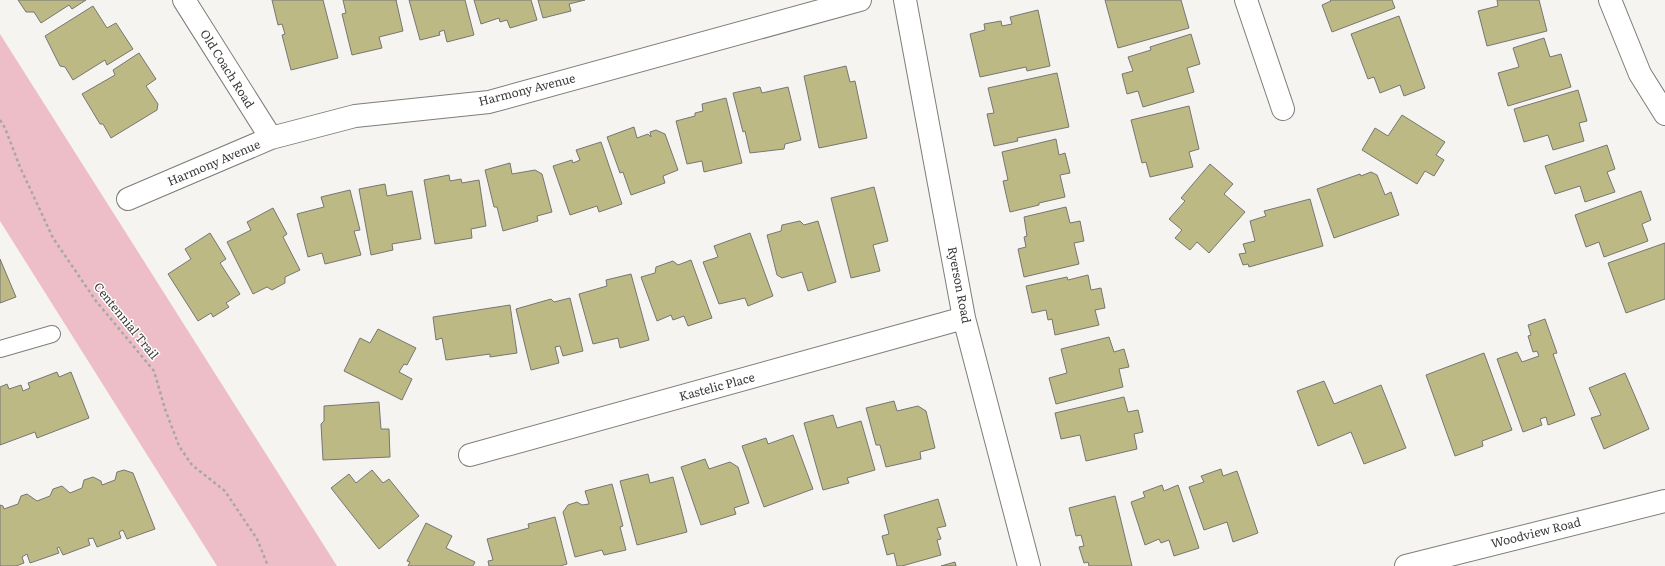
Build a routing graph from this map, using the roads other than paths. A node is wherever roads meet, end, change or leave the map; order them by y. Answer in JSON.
{"nodes":[{"id":1,"x":184,"y":0,"type":"edge"},
{"id":2,"x":860,"y":0,"type":"edge"},
{"id":3,"x":905,"y":0,"type":"edge"},
{"id":4,"x":1246,"y":0,"type":"edge"},
{"id":5,"x":1610,"y":0,"type":"edge"},
{"id":6,"x":1282,"y":109,"type":"dead end"},
{"id":7,"x":1665,"y":114,"type":"edge"},
{"id":8,"x":271,"y":138,"type":"junction"},
{"id":9,"x":128,"y":199,"type":"dead end"},
{"id":10,"x":964,"y":318,"type":"junction"},
{"id":11,"x":52,"y":334,"type":"dead end"},
{"id":12,"x":0,"y":349,"type":"edge"},
{"id":13,"x":470,"y":455,"type":"dead end"},
{"id":14,"x":1665,"y":501,"type":"edge"},
{"id":15,"x":1029,"y":566,"type":"edge"},
{"id":16,"x":1406,"y":566,"type":"edge"}],
"edges":[{"from":1,"to":8,"type":"street","name":"Old Coach Road"},
{"from":2,"to":8,"type":"street","name":"Harmony Avenue"},
{"from":3,"to":10,"type":"street","name":"Ryerson Road"},
{"from":4,"to":6,"type":"street"},
{"from":5,"to":7,"type":"street"},
{"from":8,"to":9,"type":"street","name":"Harmony Avenue"},
{"from":10,"to":13,"type":"street","name":"Kastelic Place"},
{"from":10,"to":15,"type":"street","name":"Ryerson Road"},
{"from":11,"to":12,"type":"lane"},
{"from":14,"to":16,"type":"street","name":"Woodview Road"}]}
